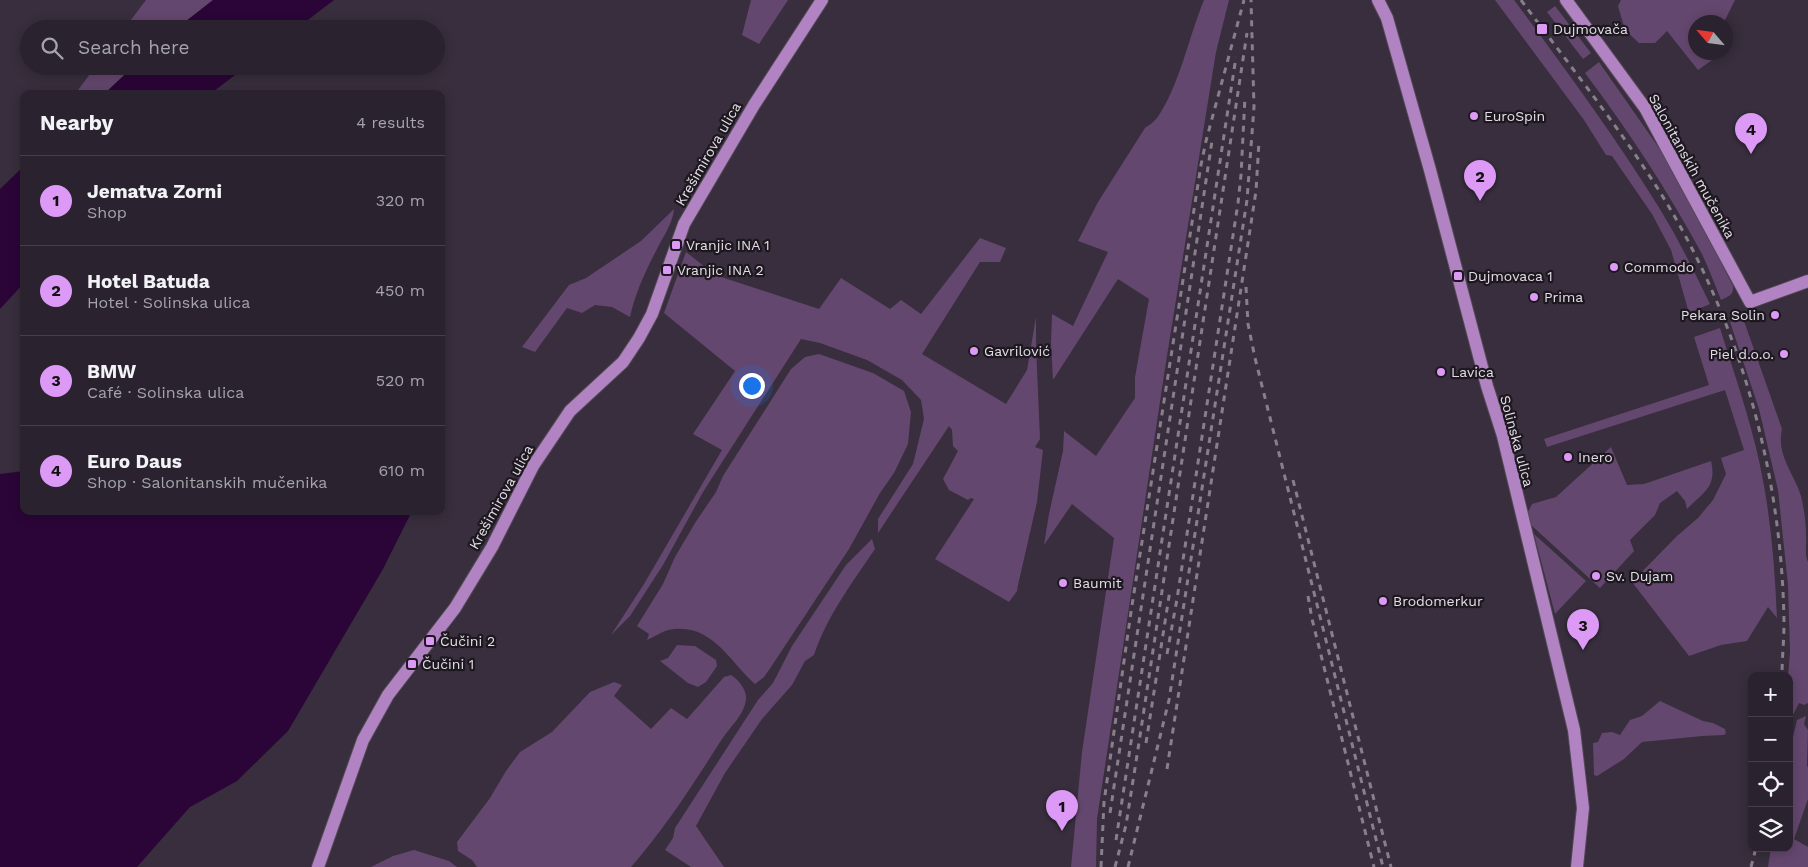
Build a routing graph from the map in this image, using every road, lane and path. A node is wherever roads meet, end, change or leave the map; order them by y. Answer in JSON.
{"nodes":[{"id":1,"x":822,"y":0,"type":"edge"},
{"id":2,"x":1378,"y":0,"type":"edge"},
{"id":3,"x":1566,"y":0,"type":"edge"},
{"id":4,"x":1808,"y":281,"type":"edge"},
{"id":5,"x":318,"y":867,"type":"edge"},
{"id":6,"x":1577,"y":867,"type":"edge"}],
"edges":[{"from":1,"to":5,"type":"main road","name":"Krešimirova ulica"},
{"from":2,"to":6,"type":"main road","name":"Solinska ulica"},
{"from":3,"to":4,"type":"main road","name":"Salonitanskih mučenika"}]}
